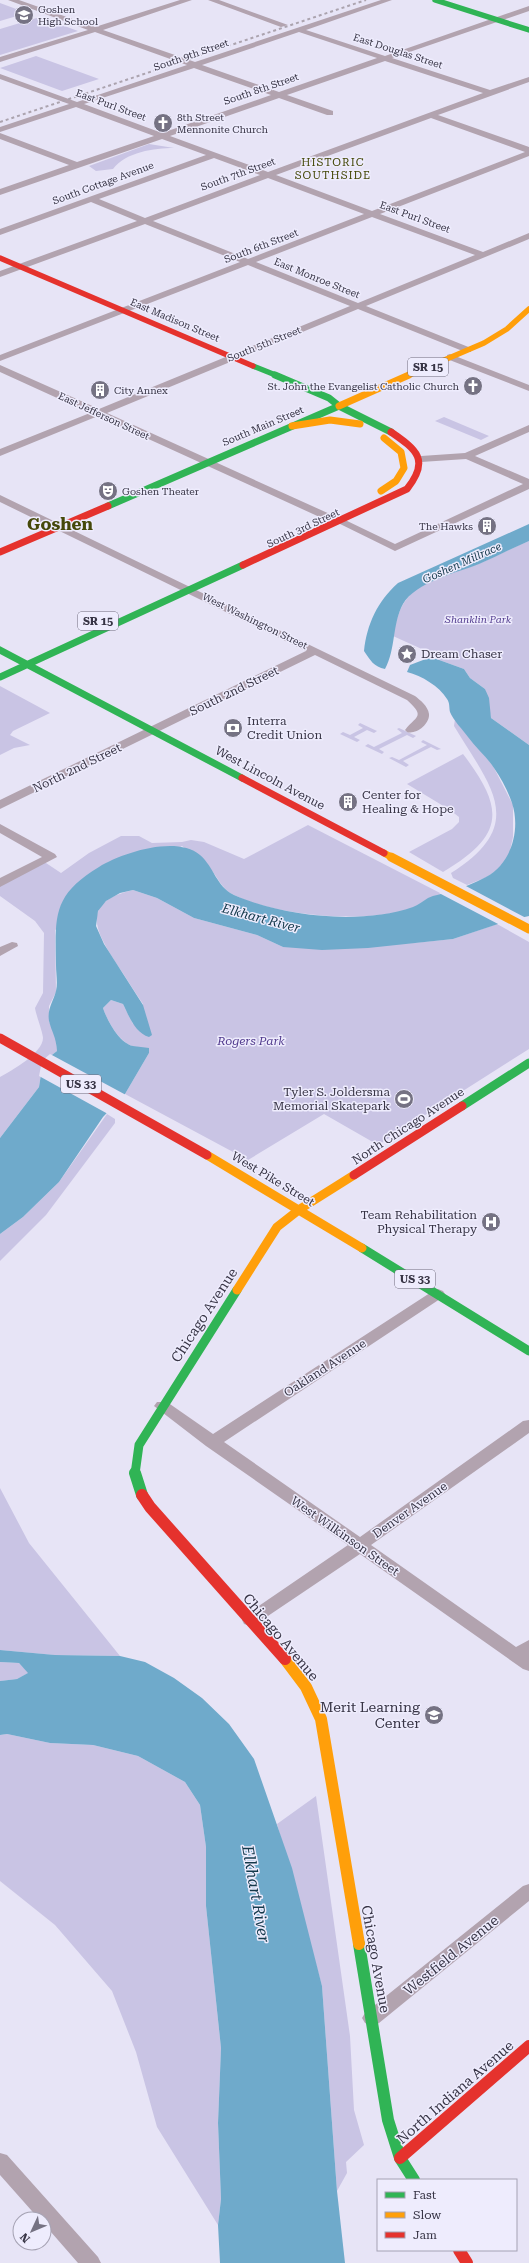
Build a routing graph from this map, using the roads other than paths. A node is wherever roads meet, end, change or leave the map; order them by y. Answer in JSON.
{"nodes":[{"id":1,"x":28,"y":0,"type":"edge"},
{"id":2,"x":188,"y":0,"type":"edge"},
{"id":3,"x":212,"y":0,"type":"edge"},
{"id":4,"x":388,"y":0,"type":"edge"},
{"id":5,"x":435,"y":0,"type":"edge"},
{"id":6,"x":16,"y":1,"type":"edge"},
{"id":7,"x":529,"y":8,"type":"edge"},
{"id":8,"x":496,"y":19,"type":"junction"},
{"id":9,"x":284,"y":25,"type":"dead end"},
{"id":10,"x":95,"y":30,"type":"junction"},
{"id":11,"x":299,"y":30,"type":"junction"},
{"id":12,"x":529,"y":30,"type":"edge"},
{"id":13,"x":384,"y":58,"type":"junction"},
{"id":14,"x":0,"y":60,"type":"edge"},
{"id":15,"x":194,"y":65,"type":"junction"},
{"id":16,"x":0,"y":76,"type":"edge"},
{"id":17,"x":529,"y":79,"type":"edge"},
{"id":18,"x":490,"y":93,"type":"junction"},
{"id":19,"x":278,"y":95,"type":"junction"},
{"id":20,"x":78,"y":104,"type":"junction"},
{"id":21,"x":330,"y":113,"type":"dead end"},
{"id":22,"x":430,"y":115,"type":"junction"},
{"id":23,"x":0,"y":130,"type":"edge"},
{"id":24,"x":162,"y":135,"type":"junction"},
{"id":25,"x":0,"y":136,"type":"edge"},
{"id":26,"x":529,"y":150,"type":"edge"},
{"id":27,"x":529,"y":153,"type":"edge"},
{"id":28,"x":214,"y":155,"type":"junction"},
{"id":29,"x":76,"y":166,"type":"junction"},
{"id":30,"x":268,"y":175,"type":"junction"},
{"id":31,"x":0,"y":192,"type":"edge"},
{"id":32,"x":91,"y":200,"type":"junction"},
{"id":33,"x":373,"y":214,"type":"junction"},
{"id":34,"x":144,"y":221,"type":"junction"},
{"id":35,"x":0,"y":232,"type":"edge"},
{"id":36,"x":529,"y":236,"type":"edge"},
{"id":37,"x":484,"y":254,"type":"junction"},
{"id":38,"x":0,"y":258,"type":"edge"},
{"id":39,"x":248,"y":262,"type":"junction"},
{"id":40,"x":20,"y":267,"type":"junction"},
{"id":41,"x":0,"y":274,"type":"edge"},
{"id":42,"x":358,"y":306,"type":"junction"},
{"id":43,"x":529,"y":309,"type":"edge"},
{"id":44,"x":124,"y":310,"type":"junction"},
{"id":45,"x":468,"y":350,"type":"junction"},
{"id":46,"x":233,"y":357,"type":"junction"},
{"id":47,"x":450,"y":357,"type":"junction"},
{"id":48,"x":0,"y":358,"type":"edge"},
{"id":49,"x":0,"y":368,"type":"edge"},
{"id":50,"x":529,"y":388,"type":"edge"},
{"id":51,"x":339,"y":406,"type":"junction"},
{"id":52,"x":98,"y":412,"type":"junction"},
{"id":53,"x":360,"y":424,"type":"junction"},
{"id":54,"x":292,"y":426,"type":"junction"},
{"id":55,"x":529,"y":428,"type":"edge"},
{"id":56,"x":0,"y":453,"type":"edge"},
{"id":57,"x":467,"y":456,"type":"junction"},
{"id":58,"x":421,"y":459,"type":"junction"},
{"id":59,"x":208,"y":462,"type":"junction"},
{"id":60,"x":529,"y":484,"type":"edge"},
{"id":61,"x":0,"y":498,"type":"edge"},
{"id":62,"x":328,"y":517,"type":"junction"},
{"id":63,"x":339,"y":521,"type":"junction"},
{"id":64,"x":60,"y":526,"type":"junction"},
{"id":65,"x":0,"y":552,"type":"edge"},
{"id":66,"x":180,"y":584,"type":"junction"},
{"id":67,"x":191,"y":590,"type":"junction"},
{"id":68,"x":74,"y":632,"type":"dead end"},
{"id":69,"x":0,"y":650,"type":"edge"},
{"id":70,"x":315,"y":651,"type":"junction"},
{"id":71,"x":26,"y":654,"type":"dead end"},
{"id":72,"x":16,"y":659,"type":"junction"},
{"id":73,"x":2,"y":665,"type":"dead end"},
{"id":74,"x":28,"y":665,"type":"junction"},
{"id":75,"x":0,"y":677,"type":"edge"},
{"id":76,"x":154,"y":730,"type":"junction"},
{"id":77,"x":411,"y":730,"type":"dead end"},
{"id":78,"x":0,"y":805,"type":"edge"},
{"id":79,"x":0,"y":828,"type":"edge"},
{"id":80,"x":0,"y":883,"type":"edge"},
{"id":81,"x":529,"y":929,"type":"edge"},
{"id":82,"x":12,"y":946,"type":"dead end"},
{"id":83,"x":0,"y":952,"type":"edge"},
{"id":84,"x":0,"y":1038,"type":"edge"},
{"id":85,"x":529,"y":1063,"type":"edge"},
{"id":86,"x":300,"y":1209,"type":"junction"},
{"id":87,"x":438,"y":1294,"type":"junction"},
{"id":88,"x":529,"y":1351,"type":"edge"},
{"id":89,"x":162,"y":1406,"type":"junction"},
{"id":90,"x":529,"y":1426,"type":"edge"},
{"id":91,"x":212,"y":1442,"type":"junction"},
{"id":92,"x":359,"y":1546,"type":"junction"},
{"id":93,"x":250,"y":1620,"type":"junction"},
{"id":94,"x":525,"y":1656,"type":"edge"},
{"id":95,"x":529,"y":1891,"type":"edge"},
{"id":96,"x":372,"y":2018,"type":"junction"},
{"id":97,"x":529,"y":2046,"type":"edge"},
{"id":98,"x":400,"y":2158,"type":"junction"},
{"id":99,"x":0,"y":2161,"type":"edge"},
{"id":100,"x":413,"y":2179,"type":"edge"},
{"id":101,"x":460,"y":2251,"type":"edge"},
{"id":102,"x":91,"y":2263,"type":"edge"},
{"id":103,"x":468,"y":2263,"type":"edge"}],
"edges":[{"from":1,"to":6,"type":"street"},
{"from":2,"to":10,"type":"street"},
{"from":3,"to":9,"type":"street"},
{"from":4,"to":11,"type":"street","name":"South 9th Street"},
{"from":5,"to":8,"type":"main road"},
{"from":6,"to":10,"type":"street"},
{"from":7,"to":8,"type":"street","name":"South 8th Street"},
{"from":8,"to":12,"type":"main road"},
{"from":8,"to":13,"type":"street","name":"South 8th Street"},
{"from":10,"to":14,"type":"street"},
{"from":10,"to":15,"type":"street"},
{"from":11,"to":13,"type":"street","name":"East Douglas Street"},
{"from":11,"to":15,"type":"street","name":"South 9th Street"},
{"from":13,"to":18,"type":"street","name":"East Douglas Street"},
{"from":13,"to":19,"type":"street","name":"South 8th Street"},
{"from":15,"to":19,"type":"street"},
{"from":15,"to":20,"type":"street","name":"South 9th Street"},
{"from":16,"to":20,"type":"street","name":"East Purl Street"},
{"from":17,"to":18,"type":"street","name":"South 7th Street"},
{"from":18,"to":22,"type":"street","name":"South 7th Street"},
{"from":19,"to":21,"type":"street"},
{"from":19,"to":24,"type":"street","name":"South 8th Street"},
{"from":20,"to":23,"type":"street","name":"South 9th Street"},
{"from":20,"to":24,"type":"street","name":"East Purl Street"},
{"from":22,"to":26,"type":"street"},
{"from":22,"to":30,"type":"street","name":"South 7th Street"},
{"from":24,"to":28,"type":"street","name":"East Purl Street"},
{"from":24,"to":29,"type":"street","name":"South 8th Street"},
{"from":25,"to":29,"type":"street"},
{"from":27,"to":33,"type":"street","name":"South 6th Street"},
{"from":28,"to":30,"type":"street","name":"East Purl Street"},
{"from":28,"to":32,"type":"street","name":"South Cottage Avenue"},
{"from":29,"to":31,"type":"street","name":"South 8th Street"},
{"from":30,"to":33,"type":"street","name":"East Purl Street"},
{"from":30,"to":34,"type":"street","name":"South 7th Street"},
{"from":32,"to":34,"type":"street","name":"East Monroe Street"},
{"from":32,"to":35,"type":"street","name":"South Cottage Avenue"},
{"from":33,"to":37,"type":"street","name":"East Purl Street"},
{"from":33,"to":39,"type":"street","name":"South 6th Street"},
{"from":34,"to":39,"type":"street","name":"East Monroe Street"},
{"from":34,"to":40,"type":"street","name":"South 7th Street"},
{"from":36,"to":37,"type":"street","name":"South 5th Street"},
{"from":37,"to":42,"type":"street","name":"South 5th Street"},
{"from":38,"to":40,"type":"main road","name":"East Madison Street"},
{"from":39,"to":42,"type":"street","name":"East Monroe Street"},
{"from":39,"to":44,"type":"street","name":"South 6th Street"},
{"from":40,"to":41,"type":"street","name":"South 7th Street"},
{"from":40,"to":44,"type":"main road","name":"East Madison Street"},
{"from":42,"to":45,"type":"street","name":"East Monroe Street"},
{"from":42,"to":46,"type":"street","name":"South 5th Street"},
{"from":43,"to":45,"type":"main road","name":"South Main Street","number":"SR 15"},
{"from":44,"to":46,"type":"main road","name":"East Madison Street"},
{"from":44,"to":48,"type":"street","name":"South 6th Street"},
{"from":45,"to":47,"type":"main road","name":"South Main Street","number":"SR 15"},
{"from":46,"to":51,"type":"main road","name":"East Madison Street"},
{"from":46,"to":52,"type":"street","name":"South 5th Street"},
{"from":47,"to":50,"type":"street"},
{"from":47,"to":51,"type":"main road","name":"South Main Street","number":"SR 15"},
{"from":49,"to":52,"type":"street","name":"East Jefferson Street"},
{"from":51,"to":53,"type":"main road","name":"South 3rd Street","number":"SR 15"},
{"from":51,"to":54,"type":"main road","name":"South Main Street"},
{"from":51,"to":58,"type":"main road"},
{"from":52,"to":56,"type":"street","name":"South 5th Street"},
{"from":52,"to":59,"type":"street","name":"East Jefferson Street"},
{"from":53,"to":54,"type":"main road"},
{"from":53,"to":62,"type":"main road","name":"South 3rd Street","number":"SR 15"},
{"from":54,"to":59,"type":"main road","name":"South Main Street"},
{"from":55,"to":57,"type":"street"},
{"from":57,"to":58,"type":"street"},
{"from":57,"to":60,"type":"street"},
{"from":58,"to":63,"type":"main road","name":"South 3rd Street","number":"SR 15"},
{"from":59,"to":62,"type":"street","name":"East Jefferson Street"},
{"from":59,"to":64,"type":"main road","name":"South Main Street"},
{"from":60,"to":63,"type":"street"},
{"from":61,"to":64,"type":"street","name":"West Washington Street"},
{"from":62,"to":66,"type":"main road","name":"South 3rd Street","number":"SR 15"},
{"from":63,"to":67,"type":"main road","name":"South 3rd Street","number":"SR 15"},
{"from":64,"to":65,"type":"main road","name":"South Main Street"},
{"from":64,"to":66,"type":"street","name":"West Washington Street"},
{"from":66,"to":67,"type":"street","name":"West Washington Street"},
{"from":66,"to":68,"type":"main road","name":"South 3rd Street","number":"SR 15"},
{"from":67,"to":70,"type":"street","name":"West Washington Street"},
{"from":67,"to":74,"type":"main road","name":"South 3rd Street","number":"SR 15"},
{"from":69,"to":72,"type":"main road","name":"West Lincoln Avenue"},
{"from":70,"to":76,"type":"street","name":"South 2nd Street"},
{"from":70,"to":77,"type":"street","name":"West Washington Street"},
{"from":71,"to":72,"type":"main road"},
{"from":72,"to":73,"type":"main road"},
{"from":72,"to":74,"type":"main road","name":"West Lincoln Avenue"},
{"from":74,"to":75,"type":"main road","number":"SR 15"},
{"from":74,"to":76,"type":"main road","name":"West Lincoln Avenue"},
{"from":76,"to":78,"type":"street","name":"North 2nd Street"},
{"from":76,"to":81,"type":"main road","name":"West Lincoln Avenue"},
{"from":79,"to":80,"type":"street"},
{"from":82,"to":83,"type":"street"},
{"from":84,"to":86,"type":"main road","name":"West Pike Street","number":"US 33"},
{"from":85,"to":86,"type":"main road","name":"North Chicago Avenue"},
{"from":86,"to":87,"type":"main road","name":"West Pike Street","number":"US 33"},
{"from":86,"to":89,"type":"main road","name":"Chicago Avenue"},
{"from":87,"to":88,"type":"main road","name":"West Pike Street","number":"US 33"},
{"from":87,"to":91,"type":"street","name":"Oakland Avenue"},
{"from":89,"to":91,"type":"street","name":"West Wilkinson Street"},
{"from":89,"to":93,"type":"main road","name":"Chicago Avenue"},
{"from":90,"to":92,"type":"street","name":"Denver Avenue"},
{"from":91,"to":92,"type":"street","name":"West Wilkinson Street"},
{"from":92,"to":93,"type":"street","name":"Denver Avenue"},
{"from":92,"to":94,"type":"street","name":"West Wilkinson Street"},
{"from":93,"to":96,"type":"main road","name":"Chicago Avenue"},
{"from":95,"to":96,"type":"street","name":"Westfield Avenue"},
{"from":96,"to":98,"type":"main road","name":"Chicago Avenue"},
{"from":97,"to":98,"type":"main road","name":"North Indiana Avenue"},
{"from":98,"to":100,"type":"main road","name":"Chicago Avenue"},
{"from":99,"to":102,"type":"street"},
{"from":101,"to":103,"type":"main road"}]}
